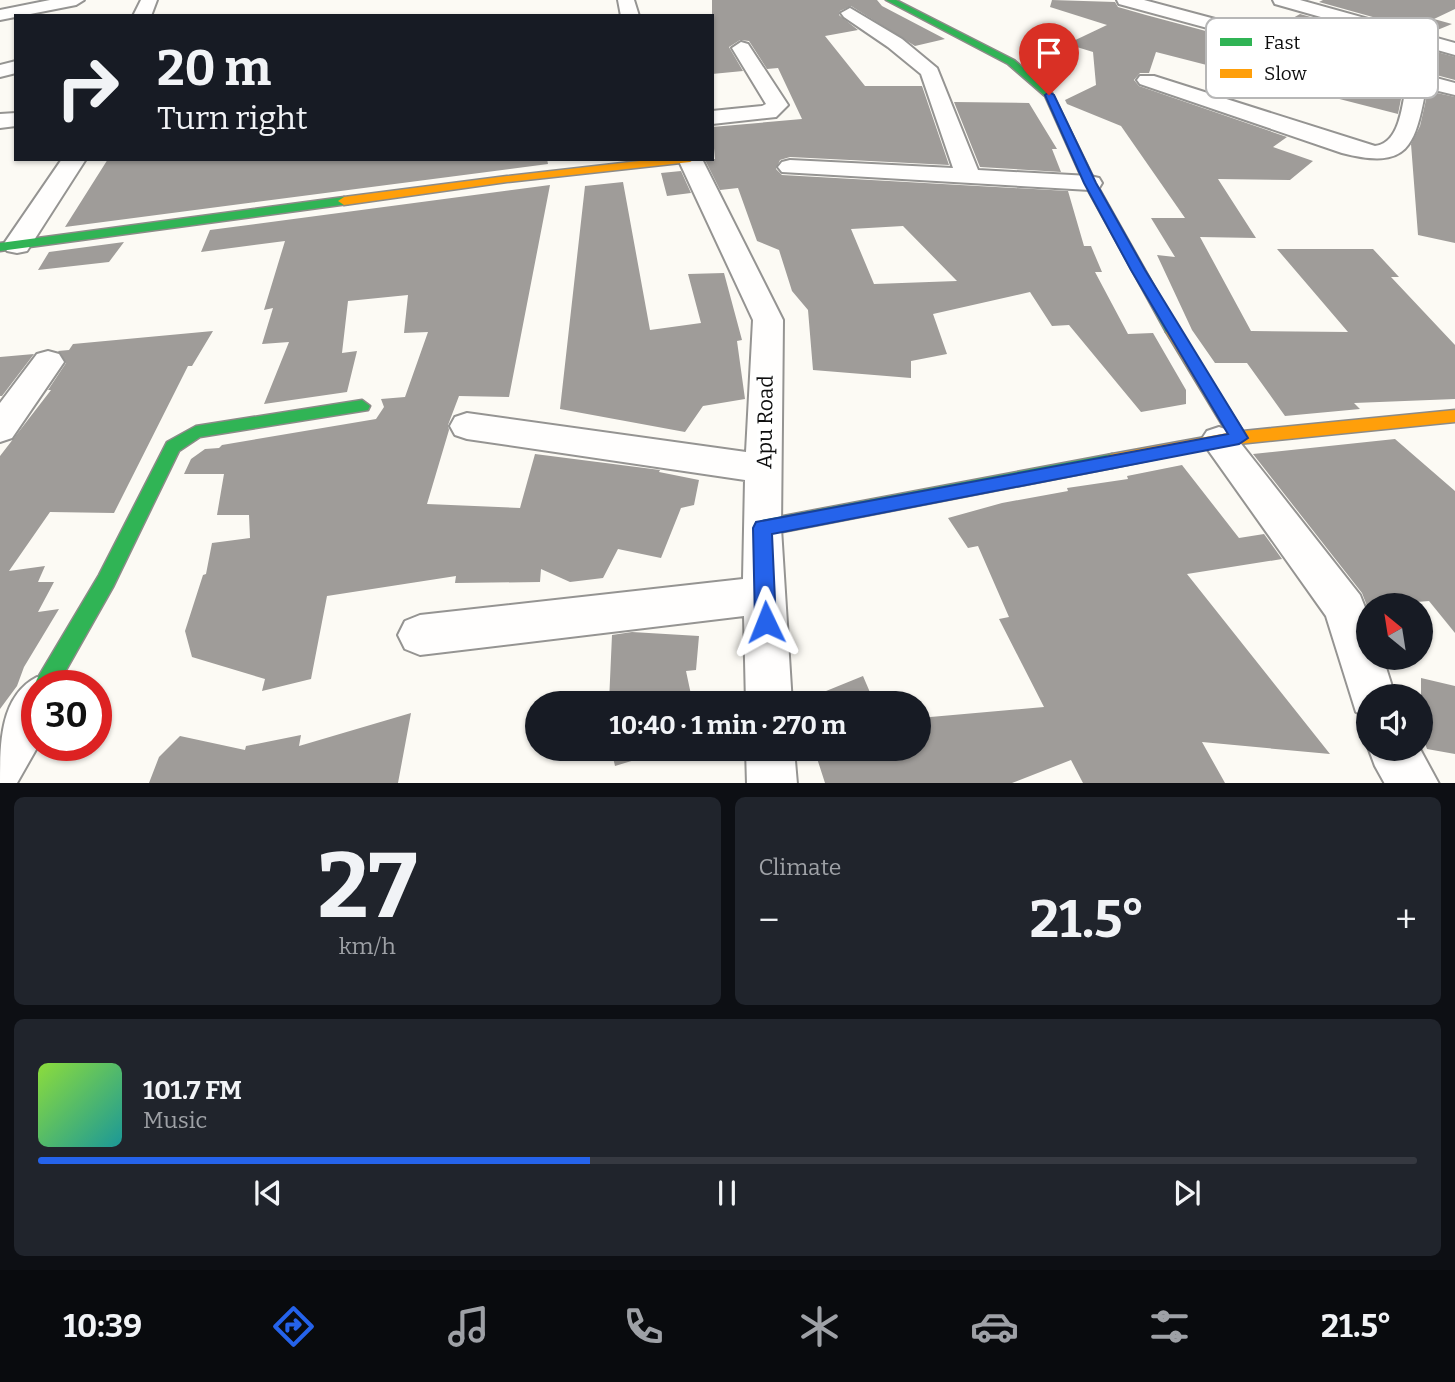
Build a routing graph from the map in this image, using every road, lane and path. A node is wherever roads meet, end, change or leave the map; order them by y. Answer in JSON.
{"nodes":[{"id":1,"x":76,"y":0,"type":"edge"},
{"id":2,"x":890,"y":0,"type":"edge"},
{"id":3,"x":1125,"y":0,"type":"edge"},
{"id":4,"x":1282,"y":0,"type":"edge"},
{"id":5,"x":850,"y":13,"type":"dead end"},
{"id":6,"x":0,"y":15,"type":"edge"},
{"id":7,"x":1346,"y":18,"type":"edge"},
{"id":8,"x":1206,"y":22,"type":"edge"},
{"id":9,"x":1438,"y":44,"type":"edge"},
{"id":10,"x":741,"y":48,"type":"dead end"},
{"id":11,"x":1455,"y":49,"type":"edge"},
{"id":12,"x":1147,"y":80,"type":"dead end"},
{"id":13,"x":1414,"y":98,"type":"edge"},
{"id":14,"x":714,"y":118,"type":"edge"},
{"id":15,"x":73,"y":161,"type":"edge"},
{"id":16,"x":672,"y":161,"type":"edge"},
{"id":17,"x":691,"y":161,"type":"edge"},
{"id":18,"x":790,"y":167,"type":"dead end"},
{"id":19,"x":968,"y":176,"type":"junction"},
{"id":20,"x":1090,"y":183,"type":"junction"},
{"id":21,"x":9,"y":246,"type":"edge"},
{"id":22,"x":48,"y":362,"type":"dead end"},
{"id":23,"x":362,"y":406,"type":"dead end"},
{"id":24,"x":1455,"y":416,"type":"edge"},
{"id":25,"x":467,"y":426,"type":"dead end"},
{"id":26,"x":0,"y":429,"type":"edge"},
{"id":27,"x":1229,"y":439,"type":"junction"},
{"id":28,"x":764,"y":469,"type":"junction"},
{"id":29,"x":762,"y":528,"type":"junction"},
{"id":30,"x":765,"y":595,"type":"junction"},
{"id":31,"x":419,"y":635,"type":"dead end"},
{"id":32,"x":54,"y":670,"type":"edge"},
{"id":33,"x":1368,"y":684,"type":"edge"},
{"id":34,"x":769,"y":691,"type":"edge"},
{"id":35,"x":21,"y":728,"type":"edge"},
{"id":36,"x":771,"y":761,"type":"edge"},
{"id":37,"x":1400,"y":761,"type":"edge"},
{"id":38,"x":0,"y":765,"type":"edge"},
{"id":39,"x":772,"y":783,"type":"edge"},
{"id":40,"x":1414,"y":783,"type":"edge"}],
"edges":[{"from":1,"to":6,"type":"street"},
{"from":2,"to":20,"type":"street"},
{"from":3,"to":8,"type":"street"},
{"from":4,"to":7,"type":"street"},
{"from":5,"to":19,"type":"street"},
{"from":9,"to":11,"type":"street"},
{"from":10,"to":14,"type":"street"},
{"from":12,"to":13,"type":"street"},
{"from":15,"to":21,"type":"street"},
{"from":16,"to":21,"type":"street"},
{"from":17,"to":28,"type":"street","name":"Apu Road"},
{"from":18,"to":19,"type":"street"},
{"from":19,"to":20,"type":"street"},
{"from":20,"to":27,"type":"street"},
{"from":22,"to":26,"type":"street"},
{"from":23,"to":32,"type":"street"},
{"from":24,"to":27,"type":"street"},
{"from":25,"to":28,"type":"street"},
{"from":27,"to":29,"type":"street"},
{"from":27,"to":33,"type":"street"},
{"from":28,"to":29,"type":"street","name":"Apu Road"},
{"from":29,"to":30,"type":"street","name":"Apu Road"},
{"from":30,"to":31,"type":"street"},
{"from":30,"to":34,"type":"street","name":"Apu Road"},
{"from":35,"to":38,"type":"street"},
{"from":36,"to":39,"type":"street"},
{"from":37,"to":40,"type":"street"}]}
